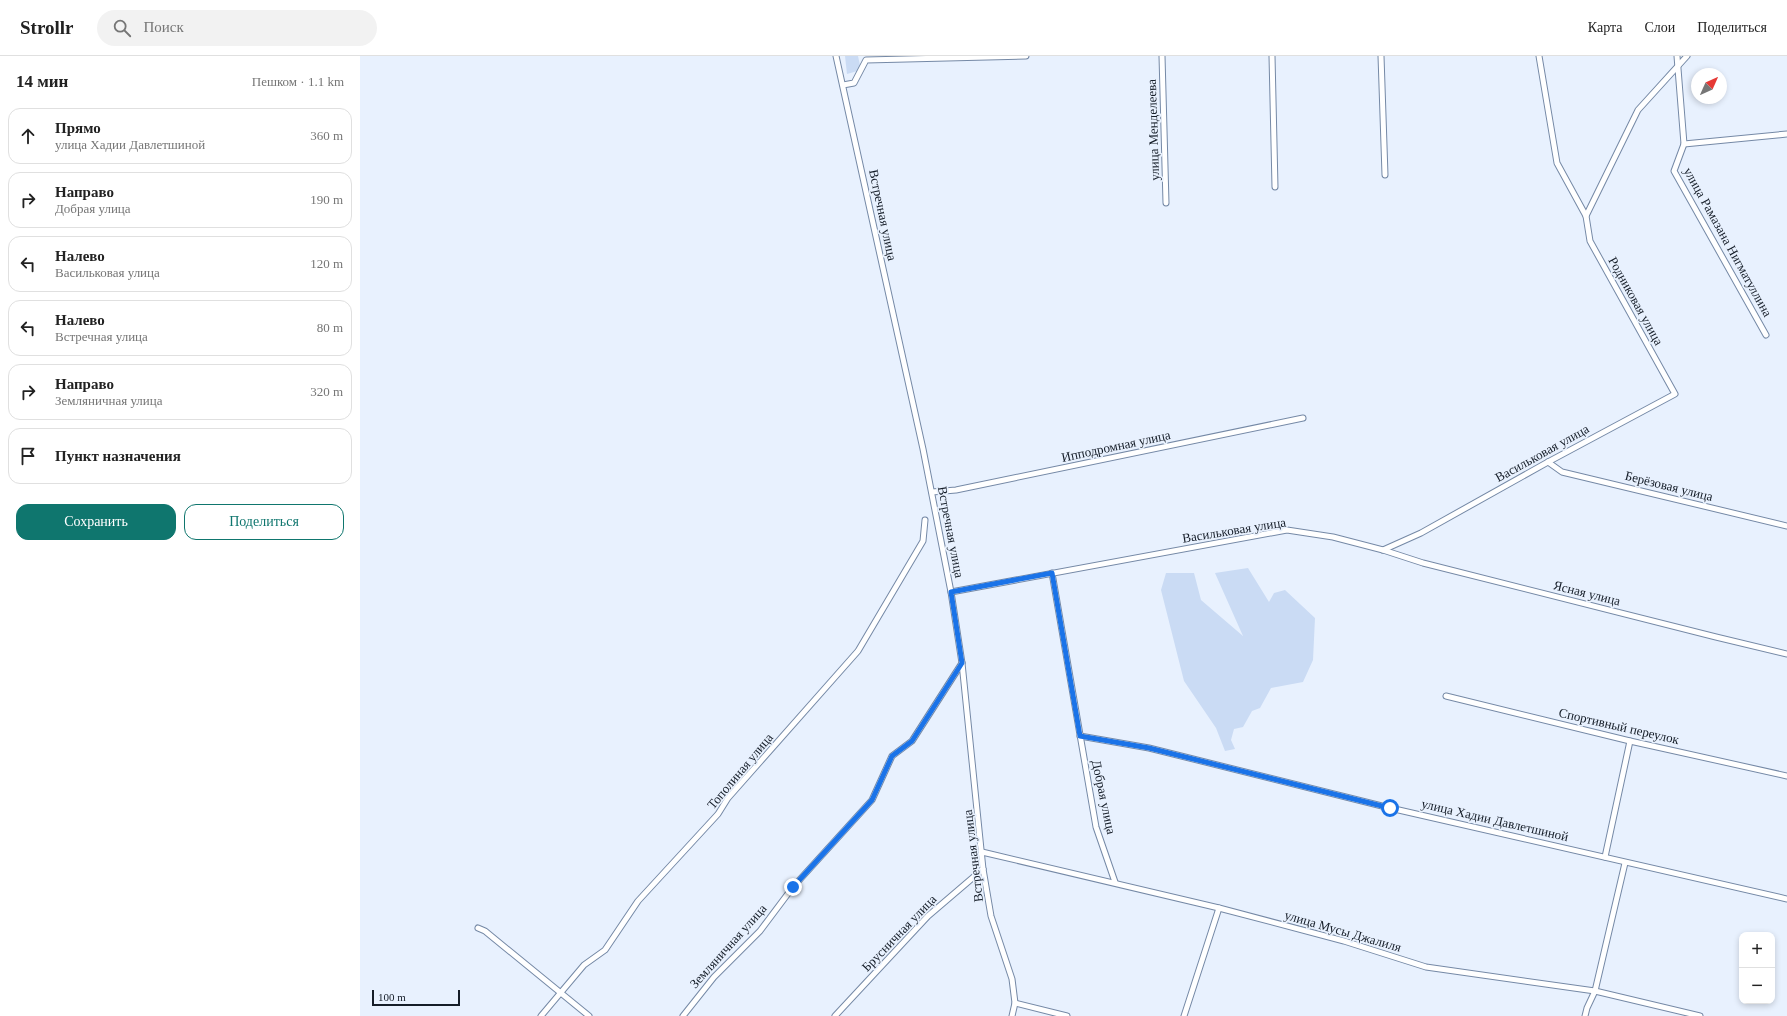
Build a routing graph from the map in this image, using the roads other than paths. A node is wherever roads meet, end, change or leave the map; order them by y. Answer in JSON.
{"nodes":[{"id":1,"x":836,"y":56,"type":"edge"},
{"id":2,"x":1026,"y":56,"type":"edge"},
{"id":3,"x":1162,"y":56,"type":"edge"},
{"id":4,"x":1272,"y":56,"type":"edge"},
{"id":5,"x":1381,"y":56,"type":"edge"},
{"id":6,"x":1539,"y":56,"type":"edge"},
{"id":7,"x":1677,"y":56,"type":"edge"},
{"id":8,"x":1687,"y":56,"type":"edge"},
{"id":9,"x":942,"y":58,"type":"edge"},
{"id":10,"x":1679,"y":66,"type":"junction"},
{"id":11,"x":843,"y":85,"type":"junction"},
{"id":12,"x":1787,"y":134,"type":"edge"},
{"id":13,"x":1684,"y":144,"type":"junction"},
{"id":14,"x":1385,"y":175,"type":"dead end"},
{"id":15,"x":1275,"y":187,"type":"dead end"},
{"id":16,"x":1166,"y":203,"type":"dead end"},
{"id":17,"x":1586,"y":216,"type":"junction"},
{"id":18,"x":1766,"y":335,"type":"dead end"},
{"id":19,"x":1675,"y":394,"type":"joint"},
{"id":20,"x":1304,"y":418,"type":"dead end"},
{"id":21,"x":1548,"y":462,"type":"junction"},
{"id":22,"x":932,"y":492,"type":"junction"},
{"id":23,"x":925,"y":520,"type":"dead end"},
{"id":24,"x":1787,"y":526,"type":"edge"},
{"id":25,"x":1383,"y":550,"type":"junction"},
{"id":26,"x":1052,"y":573,"type":"junction"},
{"id":27,"x":951,"y":592,"type":"junction"},
{"id":28,"x":1787,"y":654,"type":"edge"},
{"id":29,"x":962,"y":663,"type":"junction"},
{"id":30,"x":1446,"y":696,"type":"dead end"},
{"id":31,"x":1080,"y":736,"type":"junction"},
{"id":32,"x":1630,"y":741,"type":"junction"},
{"id":33,"x":1787,"y":776,"type":"edge"},
{"id":34,"x":982,"y":852,"type":"junction"},
{"id":35,"x":1605,"y":857,"type":"junction"},
{"id":36,"x":1625,"y":863,"type":"junction"},
{"id":37,"x":983,"y":869,"type":"junction"},
{"id":38,"x":1115,"y":882,"type":"junction"},
{"id":39,"x":1787,"y":900,"type":"edge"},
{"id":40,"x":1220,"y":908,"type":"junction"},
{"id":41,"x":478,"y":928,"type":"dead end"},
{"id":42,"x":1595,"y":991,"type":"junction"},
{"id":43,"x":560,"y":994,"type":"junction"},
{"id":44,"x":1014,"y":1003,"type":"junction"},
{"id":45,"x":541,"y":1016,"type":"edge"},
{"id":46,"x":588,"y":1016,"type":"edge"},
{"id":47,"x":683,"y":1016,"type":"edge"},
{"id":48,"x":835,"y":1016,"type":"edge"},
{"id":49,"x":1012,"y":1016,"type":"edge"},
{"id":50,"x":1067,"y":1016,"type":"edge"},
{"id":51,"x":1184,"y":1016,"type":"edge"},
{"id":52,"x":1585,"y":1016,"type":"edge"},
{"id":53,"x":1700,"y":1016,"type":"edge"}],
"edges":[{"from":1,"to":11,"type":"street","name":"Встречная улица"},
{"from":2,"to":9,"type":"street"},
{"from":3,"to":16,"type":"street","name":"улица Менделеева"},
{"from":4,"to":15,"type":"street"},
{"from":5,"to":14,"type":"street"},
{"from":6,"to":17,"type":"street","name":"Родниковая улица"},
{"from":7,"to":10,"type":"street","name":"улица Рамазана Нигматуллина"},
{"from":8,"to":10,"type":"street"},
{"from":9,"to":11,"type":"street"},
{"from":10,"to":13,"type":"street","name":"улица Рамазана Нигматуллина"},
{"from":10,"to":17,"type":"street"},
{"from":11,"to":22,"type":"street","name":"Встречная улица"},
{"from":12,"to":13,"type":"street"},
{"from":13,"to":18,"type":"street","name":"улица Рамазана Нигматуллина"},
{"from":17,"to":19,"type":"street","name":"Родниковая улица"},
{"from":19,"to":21,"type":"street","name":"Васильковая улица"},
{"from":20,"to":22,"type":"street","name":"Ипподромная улица"},
{"from":21,"to":24,"type":"street","name":"Берёзовая улица"},
{"from":21,"to":25,"type":"street","name":"Васильковая улица"},
{"from":22,"to":27,"type":"street","name":"Встречная улица"},
{"from":23,"to":43,"type":"street","name":"Тополиная улица"},
{"from":25,"to":26,"type":"street","name":"Васильковая улица"},
{"from":25,"to":28,"type":"street","name":"Ясная улица"},
{"from":26,"to":27,"type":"street","name":"Васильковая улица"},
{"from":26,"to":31,"type":"street","name":"Добрая улица"},
{"from":27,"to":29,"type":"street","name":"Встречная улица"},
{"from":29,"to":34,"type":"street","name":"Встречная улица"},
{"from":29,"to":47,"type":"street","name":"Земляничная улица"},
{"from":30,"to":32,"type":"street","name":"Спортивный переулок"},
{"from":31,"to":35,"type":"street","name":"улица Хадии Давлетшиной"},
{"from":31,"to":38,"type":"street","name":"Добрая улица"},
{"from":32,"to":33,"type":"street","name":"Спортивный переулок"},
{"from":32,"to":35,"type":"street"},
{"from":34,"to":37,"type":"street","name":"Встречная улица"},
{"from":34,"to":38,"type":"street","name":"улица Мусы Джалиля"},
{"from":35,"to":36,"type":"street","name":"улица Хадии Давлетшиной"},
{"from":36,"to":39,"type":"street","name":"улица Хадии Давлетшиной"},
{"from":36,"to":42,"type":"street"},
{"from":37,"to":44,"type":"street","name":"Встречная улица"},
{"from":37,"to":48,"type":"street","name":"Брусничная улица"},
{"from":38,"to":40,"type":"street","name":"улица Мусы Джалиля"},
{"from":40,"to":42,"type":"street","name":"улица Мусы Джалиля"},
{"from":40,"to":51,"type":"street"},
{"from":41,"to":43,"type":"street"},
{"from":42,"to":52,"type":"street"},
{"from":42,"to":53,"type":"street","name":"улица Мусы Джалиля"},
{"from":43,"to":45,"type":"street","name":"Тополиная улица"},
{"from":43,"to":46,"type":"street"},
{"from":44,"to":49,"type":"street","name":"Встречная улица"},
{"from":44,"to":50,"type":"street"}]}
